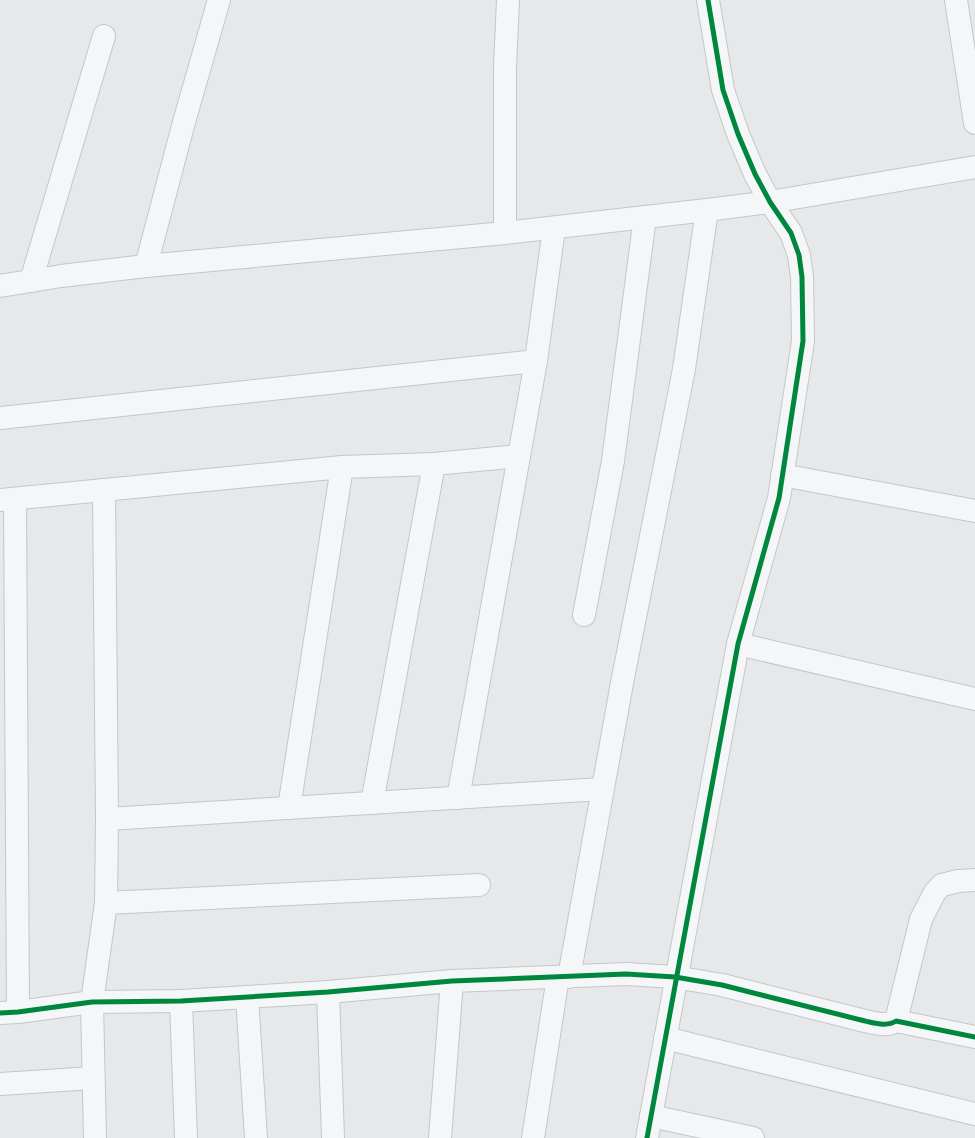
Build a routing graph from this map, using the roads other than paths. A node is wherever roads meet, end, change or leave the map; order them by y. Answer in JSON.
{"nodes":[{"id":1,"x":219,"y":0,"type":"edge"},
{"id":2,"x":508,"y":0,"type":"edge"},
{"id":3,"x":708,"y":0,"type":"edge"},
{"id":4,"x":956,"y":0,"type":"edge"},
{"id":5,"x":104,"y":36,"type":"dead end"},
{"id":6,"x":975,"y":123,"type":"edge"},
{"id":7,"x":975,"y":167,"type":"edge"},
{"id":8,"x":770,"y":202,"type":"junction"},
{"id":9,"x":707,"y":210,"type":"junction"},
{"id":10,"x":645,"y":217,"type":"junction"},
{"id":11,"x":554,"y":228,"type":"junction"},
{"id":12,"x":505,"y":233,"type":"junction"},
{"id":13,"x":146,"y":266,"type":"junction"},
{"id":14,"x":32,"y":281,"type":"junction"},
{"id":15,"x":0,"y":286,"type":"edge"},
{"id":16,"x":536,"y":361,"type":"junction"},
{"id":17,"x":0,"y":418,"type":"edge"},
{"id":18,"x":519,"y":456,"type":"junction"},
{"id":19,"x":434,"y":464,"type":"junction"},
{"id":20,"x":342,"y":466,"type":"junction"},
{"id":21,"x":782,"y":475,"type":"junction"},
{"id":22,"x":104,"y":490,"type":"junction"},
{"id":23,"x":7,"y":499,"type":"edge"},
{"id":24,"x":975,"y":511,"type":"edge"},
{"id":25,"x":584,"y":615,"type":"dead end"},
{"id":26,"x":738,"y":644,"type":"junction"},
{"id":27,"x":975,"y":699,"type":"edge"},
{"id":28,"x":602,"y":789,"type":"junction"},
{"id":29,"x":458,"y":798,"type":"junction"},
{"id":30,"x":372,"y":803,"type":"junction"},
{"id":31,"x":289,"y":808,"type":"junction"},
{"id":32,"x":107,"y":819,"type":"junction"},
{"id":33,"x":975,"y":880,"type":"edge"},
{"id":34,"x":479,"y":885,"type":"dead end"},
{"id":35,"x":106,"y":903,"type":"junction"},
{"id":36,"x":563,"y":977,"type":"junction"},
{"id":37,"x":676,"y":977,"type":"junction"},
{"id":38,"x":452,"y":981,"type":"junction"},
{"id":39,"x":328,"y":992,"type":"junction"},
{"id":40,"x":247,"y":997,"type":"junction"},
{"id":41,"x":181,"y":1001,"type":"junction"},
{"id":42,"x":92,"y":1002,"type":"junction"},
{"id":43,"x":9,"y":1013,"type":"edge"},
{"id":44,"x":896,"y":1021,"type":"junction"},
{"id":45,"x":975,"y":1037,"type":"edge"},
{"id":46,"x":665,"y":1038,"type":"junction"},
{"id":47,"x":93,"y":1078,"type":"junction"},
{"id":48,"x":0,"y":1084,"type":"edge"},
{"id":49,"x":975,"y":1114,"type":"edge"},
{"id":50,"x":651,"y":1116,"type":"junction"},
{"id":51,"x":95,"y":1138,"type":"edge"},
{"id":52,"x":186,"y":1138,"type":"edge"},
{"id":53,"x":256,"y":1138,"type":"edge"},
{"id":54,"x":333,"y":1138,"type":"edge"},
{"id":55,"x":440,"y":1138,"type":"edge"},
{"id":56,"x":533,"y":1138,"type":"edge"},
{"id":57,"x":647,"y":1138,"type":"edge"},
{"id":58,"x":753,"y":1138,"type":"edge"}],
"edges":[{"from":1,"to":13,"type":"street"},
{"from":2,"to":12,"type":"street"},
{"from":3,"to":8,"type":"street"},
{"from":4,"to":6,"type":"street"},
{"from":5,"to":14,"type":"street"},
{"from":7,"to":8,"type":"street"},
{"from":8,"to":9,"type":"street"},
{"from":8,"to":21,"type":"street"},
{"from":9,"to":10,"type":"street"},
{"from":9,"to":28,"type":"street"},
{"from":10,"to":11,"type":"street"},
{"from":10,"to":25,"type":"street"},
{"from":11,"to":12,"type":"street"},
{"from":11,"to":16,"type":"street"},
{"from":12,"to":13,"type":"street"},
{"from":13,"to":14,"type":"street"},
{"from":14,"to":15,"type":"street"},
{"from":16,"to":17,"type":"street"},
{"from":16,"to":18,"type":"street"},
{"from":18,"to":19,"type":"street"},
{"from":18,"to":29,"type":"street"},
{"from":19,"to":20,"type":"street"},
{"from":19,"to":30,"type":"street"},
{"from":20,"to":22,"type":"street"},
{"from":20,"to":31,"type":"street"},
{"from":21,"to":24,"type":"street"},
{"from":21,"to":26,"type":"street"},
{"from":22,"to":23,"type":"street"},
{"from":22,"to":32,"type":"street"},
{"from":23,"to":43,"type":"street"},
{"from":26,"to":27,"type":"street"},
{"from":26,"to":37,"type":"street"},
{"from":28,"to":29,"type":"street"},
{"from":28,"to":36,"type":"street"},
{"from":29,"to":30,"type":"street"},
{"from":30,"to":31,"type":"street"},
{"from":31,"to":32,"type":"street"},
{"from":32,"to":35,"type":"street"},
{"from":33,"to":44,"type":"street"},
{"from":34,"to":35,"type":"street"},
{"from":35,"to":42,"type":"street"},
{"from":36,"to":37,"type":"street"},
{"from":36,"to":38,"type":"street"},
{"from":36,"to":56,"type":"street"},
{"from":37,"to":44,"type":"street"},
{"from":37,"to":46,"type":"street"},
{"from":38,"to":39,"type":"street"},
{"from":38,"to":55,"type":"street"},
{"from":39,"to":40,"type":"street"},
{"from":39,"to":54,"type":"street"},
{"from":40,"to":41,"type":"street"},
{"from":40,"to":53,"type":"street"},
{"from":41,"to":42,"type":"street"},
{"from":41,"to":52,"type":"street"},
{"from":42,"to":43,"type":"street"},
{"from":42,"to":47,"type":"street"},
{"from":44,"to":45,"type":"street"},
{"from":46,"to":49,"type":"street"},
{"from":46,"to":50,"type":"street"},
{"from":47,"to":48,"type":"street"},
{"from":47,"to":51,"type":"street"},
{"from":50,"to":57,"type":"street"},
{"from":50,"to":58,"type":"street"}]}
